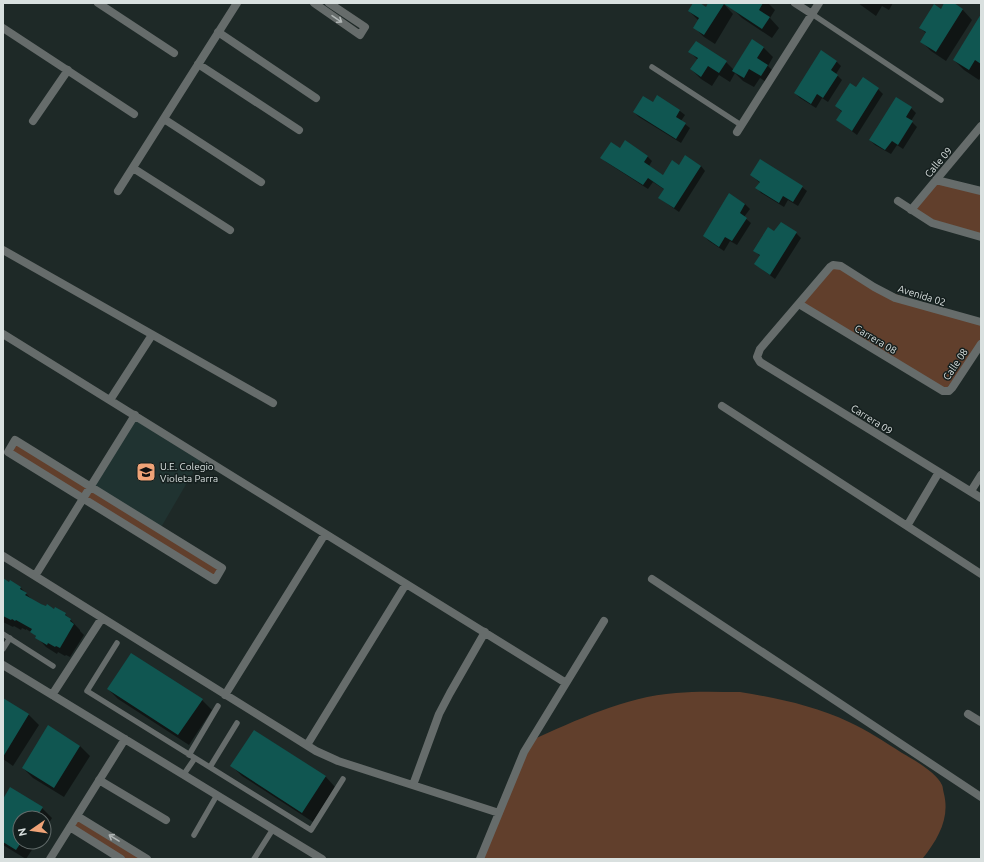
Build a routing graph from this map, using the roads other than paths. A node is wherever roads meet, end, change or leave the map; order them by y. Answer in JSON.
{"nodes":[{"id":1,"x":98,"y":3,"type":"edge"},
{"id":2,"x":237,"y":3,"type":"edge"},
{"id":3,"x":314,"y":3,"type":"edge"},
{"id":4,"x":329,"y":3,"type":"edge"},
{"id":5,"x":795,"y":3,"type":"edge"},
{"id":6,"x":819,"y":3,"type":"edge"},
{"id":7,"x":812,"y":14,"type":"junction"},
{"id":8,"x":4,"y":32,"type":"edge"},
{"id":9,"x":218,"y":32,"type":"junction"},
{"id":10,"x":174,"y":53,"type":"dead end"},
{"id":11,"x":198,"y":64,"type":"junction"},
{"id":12,"x":652,"y":67,"type":"dead end"},
{"id":13,"x":68,"y":70,"type":"junction"},
{"id":14,"x":316,"y":98,"type":"dead end"},
{"id":15,"x":941,"y":100,"type":"dead end"},
{"id":16,"x":134,"y":114,"type":"dead end"},
{"id":17,"x":164,"y":119,"type":"junction"},
{"id":18,"x":34,"y":121,"type":"dead end"},
{"id":19,"x":981,"y":126,"type":"edge"},
{"id":20,"x":739,"y":129,"type":"joint"},
{"id":21,"x":299,"y":130,"type":"dead end"},
{"id":22,"x":133,"y":168,"type":"junction"},
{"id":23,"x":936,"y":180,"type":"junction"},
{"id":24,"x":261,"y":182,"type":"dead end"},
{"id":25,"x":118,"y":191,"type":"dead end"},
{"id":26,"x":981,"y":191,"type":"edge"},
{"id":27,"x":898,"y":201,"type":"dead end"},
{"id":28,"x":911,"y":210,"type":"junction"},
{"id":29,"x":230,"y":230,"type":"dead end"},
{"id":30,"x":981,"y":237,"type":"edge"},
{"id":31,"x":3,"y":250,"type":"edge"},
{"id":32,"x":799,"y":304,"type":"junction"},
{"id":33,"x":981,"y":322,"type":"edge"},
{"id":34,"x":3,"y":334,"type":"edge"},
{"id":35,"x":152,"y":335,"type":"junction"},
{"id":36,"x":981,"y":344,"type":"edge"},
{"id":37,"x":943,"y":391,"type":"joint"},
{"id":38,"x":110,"y":400,"type":"junction"},
{"id":39,"x":273,"y":403,"type":"dead end"},
{"id":40,"x":722,"y":406,"type":"dead end"},
{"id":41,"x":135,"y":416,"type":"junction"},
{"id":42,"x":939,"y":472,"type":"junction"},
{"id":43,"x":981,"y":475,"type":"edge"},
{"id":44,"x":90,"y":486,"type":"junction"},
{"id":45,"x":971,"y":491,"type":"junction"},
{"id":46,"x":83,"y":498,"type":"junction"},
{"id":47,"x":981,"y":498,"type":"edge"},
{"id":48,"x":907,"y":526,"type":"junction"},
{"id":49,"x":325,"y":534,"type":"junction"},
{"id":50,"x":3,"y":556,"type":"edge"},
{"id":51,"x":981,"y":574,"type":"edge"},
{"id":52,"x":35,"y":576,"type":"junction"},
{"id":53,"x":652,"y":579,"type":"dead end"},
{"id":54,"x":406,"y":584,"type":"junction"},
{"id":55,"x":102,"y":618,"type":"junction"},
{"id":56,"x":604,"y":621,"type":"dead end"},
{"id":57,"x":484,"y":632,"type":"junction"},
{"id":58,"x":3,"y":634,"type":"edge"},
{"id":59,"x":10,"y":638,"type":"junction"},
{"id":60,"x":117,"y":642,"type":"dead end"},
{"id":61,"x":3,"y":649,"type":"edge"},
{"id":62,"x":3,"y":665,"type":"edge"},
{"id":63,"x":53,"y":666,"type":"dead end"},
{"id":64,"x":566,"y":683,"type":"junction"},
{"id":65,"x":52,"y":695,"type":"junction"},
{"id":66,"x":225,"y":695,"type":"junction"},
{"id":67,"x":218,"y":706,"type":"dead end"},
{"id":68,"x":968,"y":714,"type":"dead end"},
{"id":69,"x":981,"y":722,"type":"edge"},
{"id":70,"x":238,"y":723,"type":"dead end"},
{"id":71,"x":125,"y":739,"type":"junction"},
{"id":72,"x":307,"y":745,"type":"junction"},
{"id":73,"x":189,"y":755,"type":"junction"},
{"id":74,"x":195,"y":758,"type":"junction"},
{"id":75,"x":210,"y":767,"type":"junction"},
{"id":76,"x":184,"y":774,"type":"junction"},
{"id":77,"x":342,"y":779,"type":"dead end"},
{"id":78,"x":99,"y":780,"type":"junction"},
{"id":79,"x":413,"y":785,"type":"junction"},
{"id":80,"x":217,"y":794,"type":"junction"},
{"id":81,"x":981,"y":797,"type":"edge"},
{"id":82,"x":499,"y":813,"type":"junction"},
{"id":83,"x":77,"y":816,"type":"junction"},
{"id":84,"x":166,"y":820,"type":"dead end"},
{"id":85,"x":70,"y":827,"type":"junction"},
{"id":86,"x":273,"y":829,"type":"junction"},
{"id":87,"x":194,"y":835,"type":"dead end"},
{"id":88,"x":50,"y":859,"type":"edge"},
{"id":89,"x":121,"y":859,"type":"edge"},
{"id":90,"x":147,"y":859,"type":"edge"},
{"id":91,"x":254,"y":859,"type":"edge"},
{"id":92,"x":322,"y":859,"type":"edge"},
{"id":93,"x":480,"y":859,"type":"edge"}],
"edges":[{"from":1,"to":10,"type":"street"},
{"from":2,"to":9,"type":"street"},
{"from":3,"to":4,"type":"street","one_way":true},
{"from":5,"to":7,"type":"street"},
{"from":6,"to":7,"type":"street"},
{"from":7,"to":15,"type":"lane"},
{"from":7,"to":20,"type":"street"},
{"from":8,"to":13,"type":"street"},
{"from":9,"to":11,"type":"street"},
{"from":9,"to":14,"type":"street"},
{"from":11,"to":17,"type":"street"},
{"from":11,"to":21,"type":"street"},
{"from":12,"to":20,"type":"lane"},
{"from":13,"to":16,"type":"street"},
{"from":13,"to":18,"type":"street"},
{"from":17,"to":22,"type":"street"},
{"from":17,"to":24,"type":"street"},
{"from":19,"to":23,"type":"street","name":"Calle 09"},
{"from":22,"to":25,"type":"street"},
{"from":22,"to":29,"type":"street"},
{"from":23,"to":26,"type":"street"},
{"from":23,"to":28,"type":"street","name":"Calle 09"},
{"from":27,"to":28,"type":"street"},
{"from":28,"to":30,"type":"street"},
{"from":31,"to":35,"type":"street"},
{"from":32,"to":33,"type":"street","name":"Avenida 02"},
{"from":32,"to":37,"type":"street","name":"Carrera 08"},
{"from":32,"to":42,"type":"street","name":"Carrera 09"},
{"from":34,"to":38,"type":"street"},
{"from":35,"to":38,"type":"street"},
{"from":35,"to":39,"type":"street"},
{"from":36,"to":37,"type":"street","name":"Calle 08"},
{"from":38,"to":41,"type":"street"},
{"from":40,"to":48,"type":"street"},
{"from":41,"to":44,"type":"street"},
{"from":41,"to":49,"type":"street"},
{"from":42,"to":45,"type":"street","name":"Carrera 09"},
{"from":42,"to":48,"type":"street"},
{"from":43,"to":45,"type":"street"},
{"from":44,"to":46,"type":"street"},
{"from":44,"to":46,"type":"street"},
{"from":44,"to":46,"type":"street"},
{"from":45,"to":47,"type":"street","name":"Carrera 09"},
{"from":46,"to":52,"type":"street"},
{"from":48,"to":51,"type":"street"},
{"from":49,"to":54,"type":"street"},
{"from":49,"to":66,"type":"street"},
{"from":50,"to":52,"type":"street"},
{"from":52,"to":55,"type":"street"},
{"from":53,"to":81,"type":"street"},
{"from":54,"to":57,"type":"street"},
{"from":54,"to":72,"type":"street"},
{"from":55,"to":65,"type":"street"},
{"from":55,"to":66,"type":"street"},
{"from":56,"to":64,"type":"street"},
{"from":57,"to":64,"type":"street"},
{"from":57,"to":79,"type":"street"},
{"from":58,"to":59,"type":"lane"},
{"from":59,"to":61,"type":"lane"},
{"from":59,"to":63,"type":"lane"},
{"from":60,"to":73,"type":"lane"},
{"from":62,"to":65,"type":"street"},
{"from":64,"to":82,"type":"street"},
{"from":65,"to":71,"type":"street"},
{"from":66,"to":72,"type":"street"},
{"from":67,"to":73,"type":"lane"},
{"from":68,"to":69,"type":"street"},
{"from":70,"to":75,"type":"lane"},
{"from":71,"to":76,"type":"street"},
{"from":71,"to":78,"type":"street"},
{"from":72,"to":79,"type":"street"},
{"from":73,"to":74,"type":"lane"},
{"from":74,"to":75,"type":"lane"},
{"from":74,"to":76,"type":"lane"},
{"from":75,"to":77,"type":"lane"},
{"from":76,"to":80,"type":"street"},
{"from":78,"to":83,"type":"street"},
{"from":78,"to":84,"type":"street"},
{"from":79,"to":82,"type":"street"},
{"from":80,"to":86,"type":"street"},
{"from":80,"to":87,"type":"lane"},
{"from":82,"to":93,"type":"street"},
{"from":83,"to":85,"type":"street"},
{"from":90,"to":83,"type":"street","one_way":true},
{"from":85,"to":88,"type":"street"},
{"from":85,"to":89,"type":"street"},
{"from":86,"to":91,"type":"lane"},
{"from":86,"to":92,"type":"street"}]}
